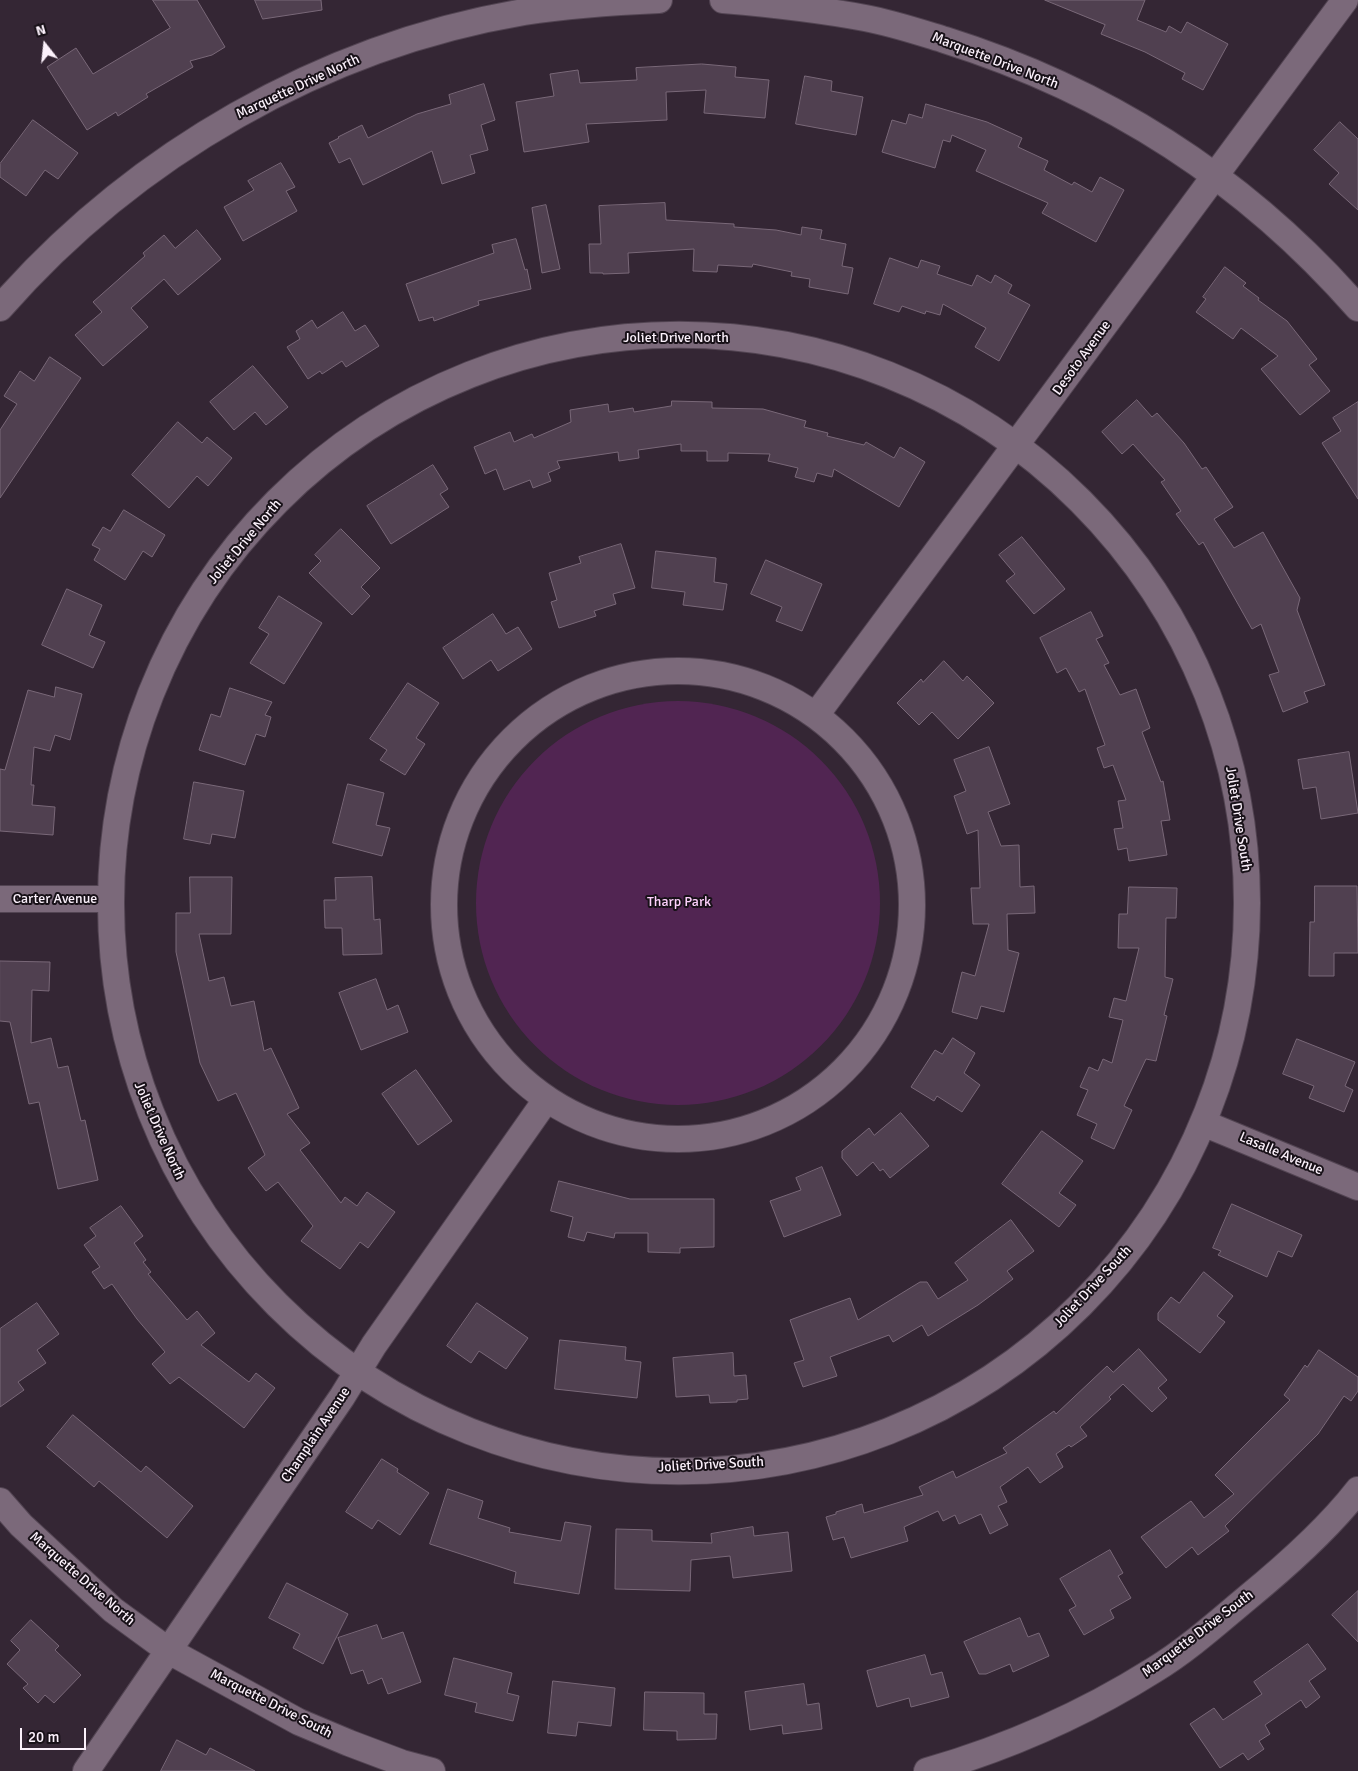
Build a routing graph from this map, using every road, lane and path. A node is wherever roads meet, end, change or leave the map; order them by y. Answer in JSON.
{"nodes":[{"id":1,"x":659,"y":0,"type":"edge"},
{"id":2,"x":723,"y":0,"type":"edge"},
{"id":3,"x":1346,"y":0,"type":"edge"},
{"id":4,"x":1215,"y":176,"type":"junction"},
{"id":5,"x":0,"y":308,"type":"edge"},
{"id":6,"x":1358,"y":308,"type":"edge"},
{"id":7,"x":1015,"y":447,"type":"junction"},
{"id":8,"x":816,"y":715,"type":"junction"},
{"id":9,"x":0,"y":899,"type":"edge"},
{"id":10,"x":110,"y":899,"type":"junction"},
{"id":11,"x":546,"y":1100,"type":"junction"},
{"id":12,"x":1203,"y":1123,"type":"junction"},
{"id":13,"x":1358,"y":1187,"type":"edge"},
{"id":14,"x":359,"y":1372,"type":"junction"},
{"id":15,"x":1358,"y":1490,"type":"edge"},
{"id":16,"x":0,"y":1502,"type":"edge"},
{"id":17,"x":169,"y":1651,"type":"junction"},
{"id":18,"x":86,"y":1771,"type":"edge"},
{"id":19,"x":432,"y":1771,"type":"edge"},
{"id":20,"x":927,"y":1771,"type":"edge"}],
"edges":[{"from":1,"to":5,"type":"street","name":"Marquette Drive North"},
{"from":2,"to":4,"type":"street","name":"Marquette Drive North"},
{"from":3,"to":4,"type":"street","name":"Desoto Avenue"},
{"from":4,"to":6,"type":"street"},
{"from":4,"to":7,"type":"street","name":"Desoto Avenue"},
{"from":7,"to":8,"type":"street","name":"Desoto Avenue"},
{"from":7,"to":10,"type":"street","name":"Joliet Drive North"},
{"from":7,"to":12,"type":"street","name":"Joliet Drive South"},
{"from":8,"to":11,"type":"street"},
{"from":8,"to":11,"type":"street"},
{"from":9,"to":10,"type":"street","name":"Carter Avenue"},
{"from":10,"to":14,"type":"street","name":"Joliet Drive North"},
{"from":11,"to":14,"type":"street","name":"Champlain Avenue"},
{"from":12,"to":13,"type":"street","name":"Lasalle Avenue"},
{"from":12,"to":14,"type":"street","name":"Joliet Drive South"},
{"from":14,"to":17,"type":"street","name":"Champlain Avenue"},
{"from":15,"to":20,"type":"street","name":"Marquette Drive South"},
{"from":16,"to":17,"type":"street","name":"Marquette Drive North"},
{"from":17,"to":18,"type":"street","name":"Champlain Avenue"},
{"from":17,"to":19,"type":"street","name":"Marquette Drive South"}]}
